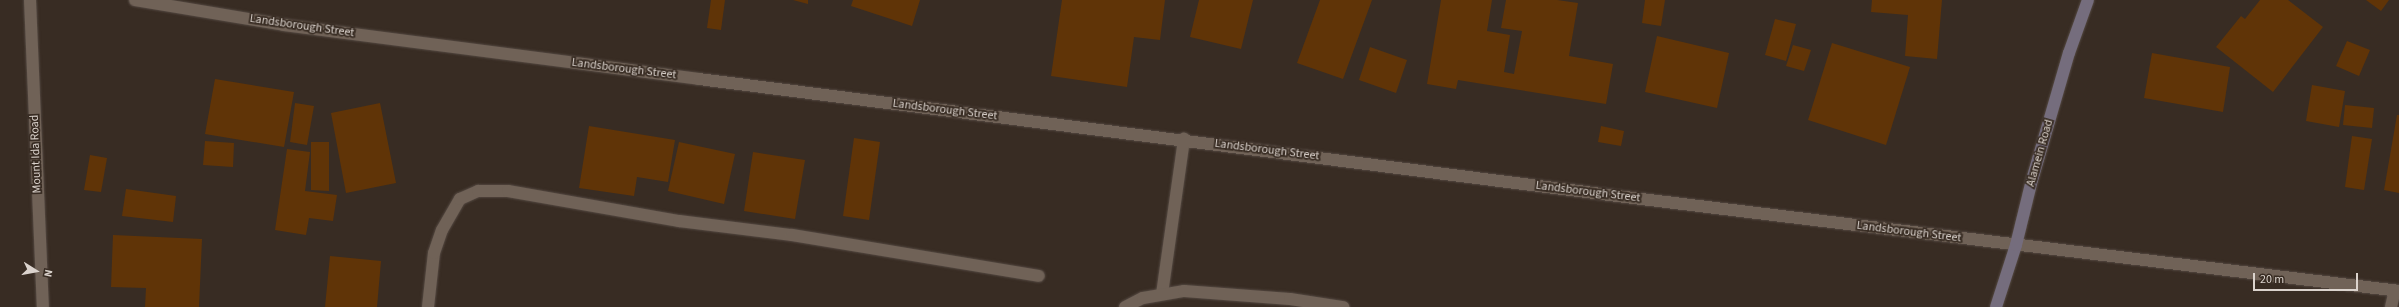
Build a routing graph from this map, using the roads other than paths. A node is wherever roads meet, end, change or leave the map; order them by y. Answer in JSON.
{"nodes":[{"id":1,"x":30,"y":0,"type":"edge"},
{"id":2,"x":135,"y":0,"type":"edge"},
{"id":3,"x":2088,"y":0,"type":"edge"},
{"id":4,"x":1184,"y":139,"type":"junction"},
{"id":5,"x":2016,"y":245,"type":"junction"},
{"id":6,"x":1039,"y":276,"type":"dead end"},
{"id":7,"x":2397,"y":291,"type":"edge"},
{"id":8,"x":1162,"y":294,"type":"junction"},
{"id":9,"x":43,"y":307,"type":"edge"},
{"id":10,"x":428,"y":307,"type":"edge"},
{"id":11,"x":1125,"y":307,"type":"edge"},
{"id":12,"x":1343,"y":307,"type":"edge"},
{"id":13,"x":1996,"y":307,"type":"edge"},
{"id":14,"x":2391,"y":307,"type":"edge"}],
"edges":[{"from":1,"to":9,"type":"street","name":"Mount Ida Road"},
{"from":2,"to":4,"type":"street","name":"Landsborough Street"},
{"from":3,"to":5,"type":"main road","name":"Alamein Road"},
{"from":4,"to":5,"type":"street","name":"Landsborough Street"},
{"from":4,"to":8,"type":"street"},
{"from":5,"to":7,"type":"street","name":"Landsborough Street"},
{"from":5,"to":13,"type":"main road","name":"Alamein Road"},
{"from":6,"to":10,"type":"street"},
{"from":7,"to":14,"type":"street"},
{"from":8,"to":11,"type":"street"},
{"from":8,"to":12,"type":"street"}]}
